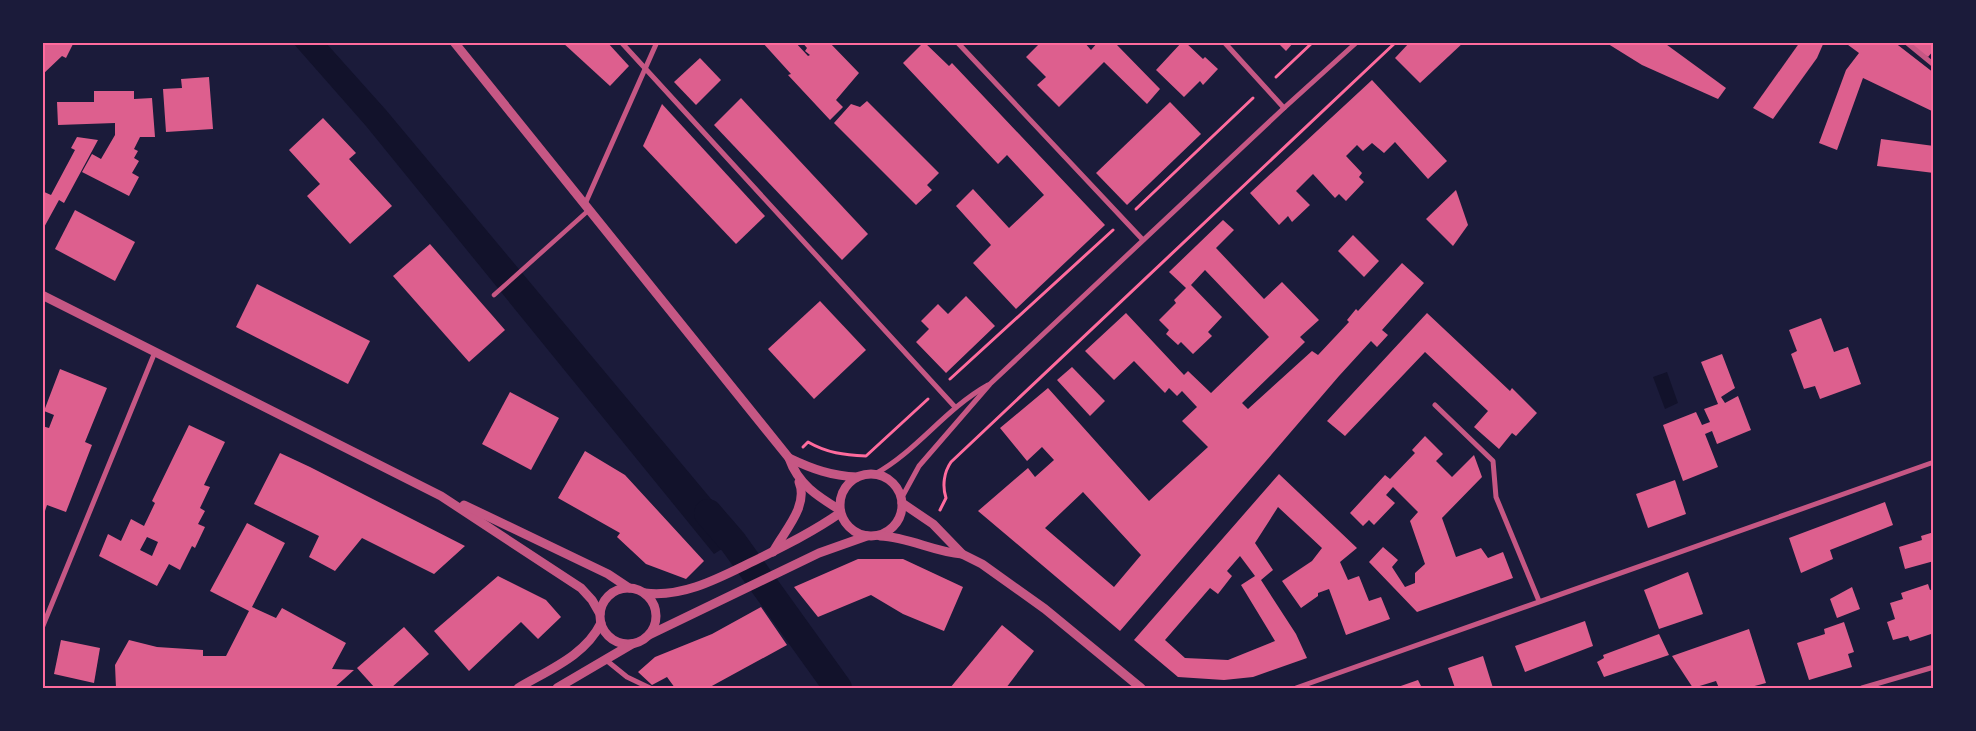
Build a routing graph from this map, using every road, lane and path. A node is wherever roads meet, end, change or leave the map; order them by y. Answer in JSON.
{"nodes":[{"id":1,"x":454,"y":42,"type":"edge"},
{"id":2,"x":621,"y":42,"type":"edge"},
{"id":3,"x":657,"y":42,"type":"edge"},
{"id":4,"x":957,"y":42,"type":"edge"},
{"id":5,"x":1224,"y":42,"type":"edge"},
{"id":6,"x":1313,"y":42,"type":"edge"},
{"id":7,"x":1357,"y":42,"type":"edge"},
{"id":8,"x":1396,"y":42,"type":"edge"},
{"id":9,"x":1906,"y":42,"type":"edge"},
{"id":10,"x":1934,"y":65,"type":"edge"},
{"id":11,"x":645,"y":68,"type":"junction"},
{"id":12,"x":1265,"y":87,"type":"junction"},
{"id":13,"x":1284,"y":108,"type":"junction"},
{"id":14,"x":587,"y":206,"type":"junction"},
{"id":15,"x":1124,"y":220,"type":"junction"},
{"id":16,"x":1143,"y":240,"type":"junction"},
{"id":17,"x":42,"y":295,"type":"edge"},
{"id":18,"x":494,"y":295,"type":"dead end"},
{"id":19,"x":155,"y":352,"type":"junction"},
{"id":20,"x":990,"y":384,"type":"junction"},
{"id":21,"x":939,"y":389,"type":"junction"},
{"id":22,"x":1436,"y":406,"type":"dead end"},
{"id":23,"x":955,"y":407,"type":"junction"},
{"id":24,"x":789,"y":458,"type":"junction"},
{"id":25,"x":1934,"y":462,"type":"edge"},
{"id":26,"x":875,"y":474,"type":"junction"},
{"id":27,"x":857,"y":477,"type":"junction"},
{"id":28,"x":798,"y":479,"type":"junction"},
{"id":29,"x":441,"y":496,"type":"junction"},
{"id":30,"x":946,"y":498,"type":"dead end"},
{"id":31,"x":902,"y":501,"type":"junction"},
{"id":32,"x":840,"y":512,"type":"junction"},
{"id":33,"x":867,"y":536,"type":"junction"},
{"id":34,"x":879,"y":536,"type":"junction"},
{"id":35,"x":773,"y":552,"type":"junction"},
{"id":36,"x":962,"y":554,"type":"junction"},
{"id":37,"x":629,"y":588,"type":"junction"},
{"id":38,"x":645,"y":593,"type":"junction"},
{"id":39,"x":1539,"y":601,"type":"junction"},
{"id":40,"x":601,"y":619,"type":"junction"},
{"id":41,"x":42,"y":628,"type":"edge"},
{"id":42,"x":649,"y":635,"type":"junction"},
{"id":43,"x":632,"y":644,"type":"junction"},
{"id":44,"x":606,"y":660,"type":"junction"},
{"id":45,"x":1934,"y":667,"type":"edge"},
{"id":46,"x":518,"y":688,"type":"edge"},
{"id":47,"x":557,"y":688,"type":"edge"},
{"id":48,"x":650,"y":688,"type":"edge"},
{"id":49,"x":1141,"y":688,"type":"edge"},
{"id":50,"x":1296,"y":688,"type":"edge"},
{"id":51,"x":1862,"y":688,"type":"edge"}],
"edges":[{"from":1,"to":14,"type":"street"},
{"from":2,"to":11,"type":"street"},
{"from":3,"to":11,"type":"street"},
{"from":4,"to":15,"type":"street"},
{"from":5,"to":12,"type":"street"},
{"from":6,"to":12,"type":"path"},
{"from":7,"to":13,"type":"street"},
{"from":8,"to":30,"type":"path"},
{"from":9,"to":10,"type":"street"},
{"from":11,"to":14,"type":"street"},
{"from":11,"to":21,"type":"street"},
{"from":12,"to":13,"type":"street"},
{"from":12,"to":15,"type":"path"},
{"from":13,"to":16,"type":"street"},
{"from":14,"to":18,"type":"street"},
{"from":14,"to":24,"type":"street"},
{"from":15,"to":16,"type":"street"},
{"from":15,"to":21,"type":"path"},
{"from":16,"to":20,"type":"street"},
{"from":17,"to":19,"type":"street"},
{"from":19,"to":29,"type":"street"},
{"from":19,"to":41,"type":"street"},
{"from":20,"to":23,"type":"street"},
{"from":20,"to":31,"type":"street"},
{"from":21,"to":23,"type":"street"},
{"from":21,"to":24,"type":"path"},
{"from":22,"to":39,"type":"street"},
{"from":23,"to":26,"type":"street"},
{"from":24,"to":27,"type":"street"},
{"from":24,"to":28,"type":"street"},
{"from":25,"to":39,"type":"street"},
{"from":26,"to":27,"type":"street"},
{"from":26,"to":31,"type":"street"},
{"from":27,"to":32,"type":"street"},
{"from":28,"to":32,"type":"street"},
{"from":28,"to":35,"type":"street"},
{"from":29,"to":37,"type":"street"},
{"from":29,"to":40,"type":"street"},
{"from":31,"to":34,"type":"street"},
{"from":31,"to":36,"type":"street"},
{"from":32,"to":33,"type":"street"},
{"from":32,"to":35,"type":"street"},
{"from":33,"to":34,"type":"street"},
{"from":33,"to":42,"type":"street"},
{"from":34,"to":36,"type":"street"},
{"from":35,"to":38,"type":"street"},
{"from":36,"to":49,"type":"street"},
{"from":37,"to":38,"type":"street"},
{"from":37,"to":40,"type":"street"},
{"from":38,"to":42,"type":"street"},
{"from":39,"to":50,"type":"street"},
{"from":40,"to":43,"type":"street"},
{"from":40,"to":46,"type":"street"},
{"from":42,"to":43,"type":"street"},
{"from":43,"to":44,"type":"street"},
{"from":44,"to":47,"type":"street"},
{"from":44,"to":48,"type":"street"},
{"from":45,"to":51,"type":"street"}]}
